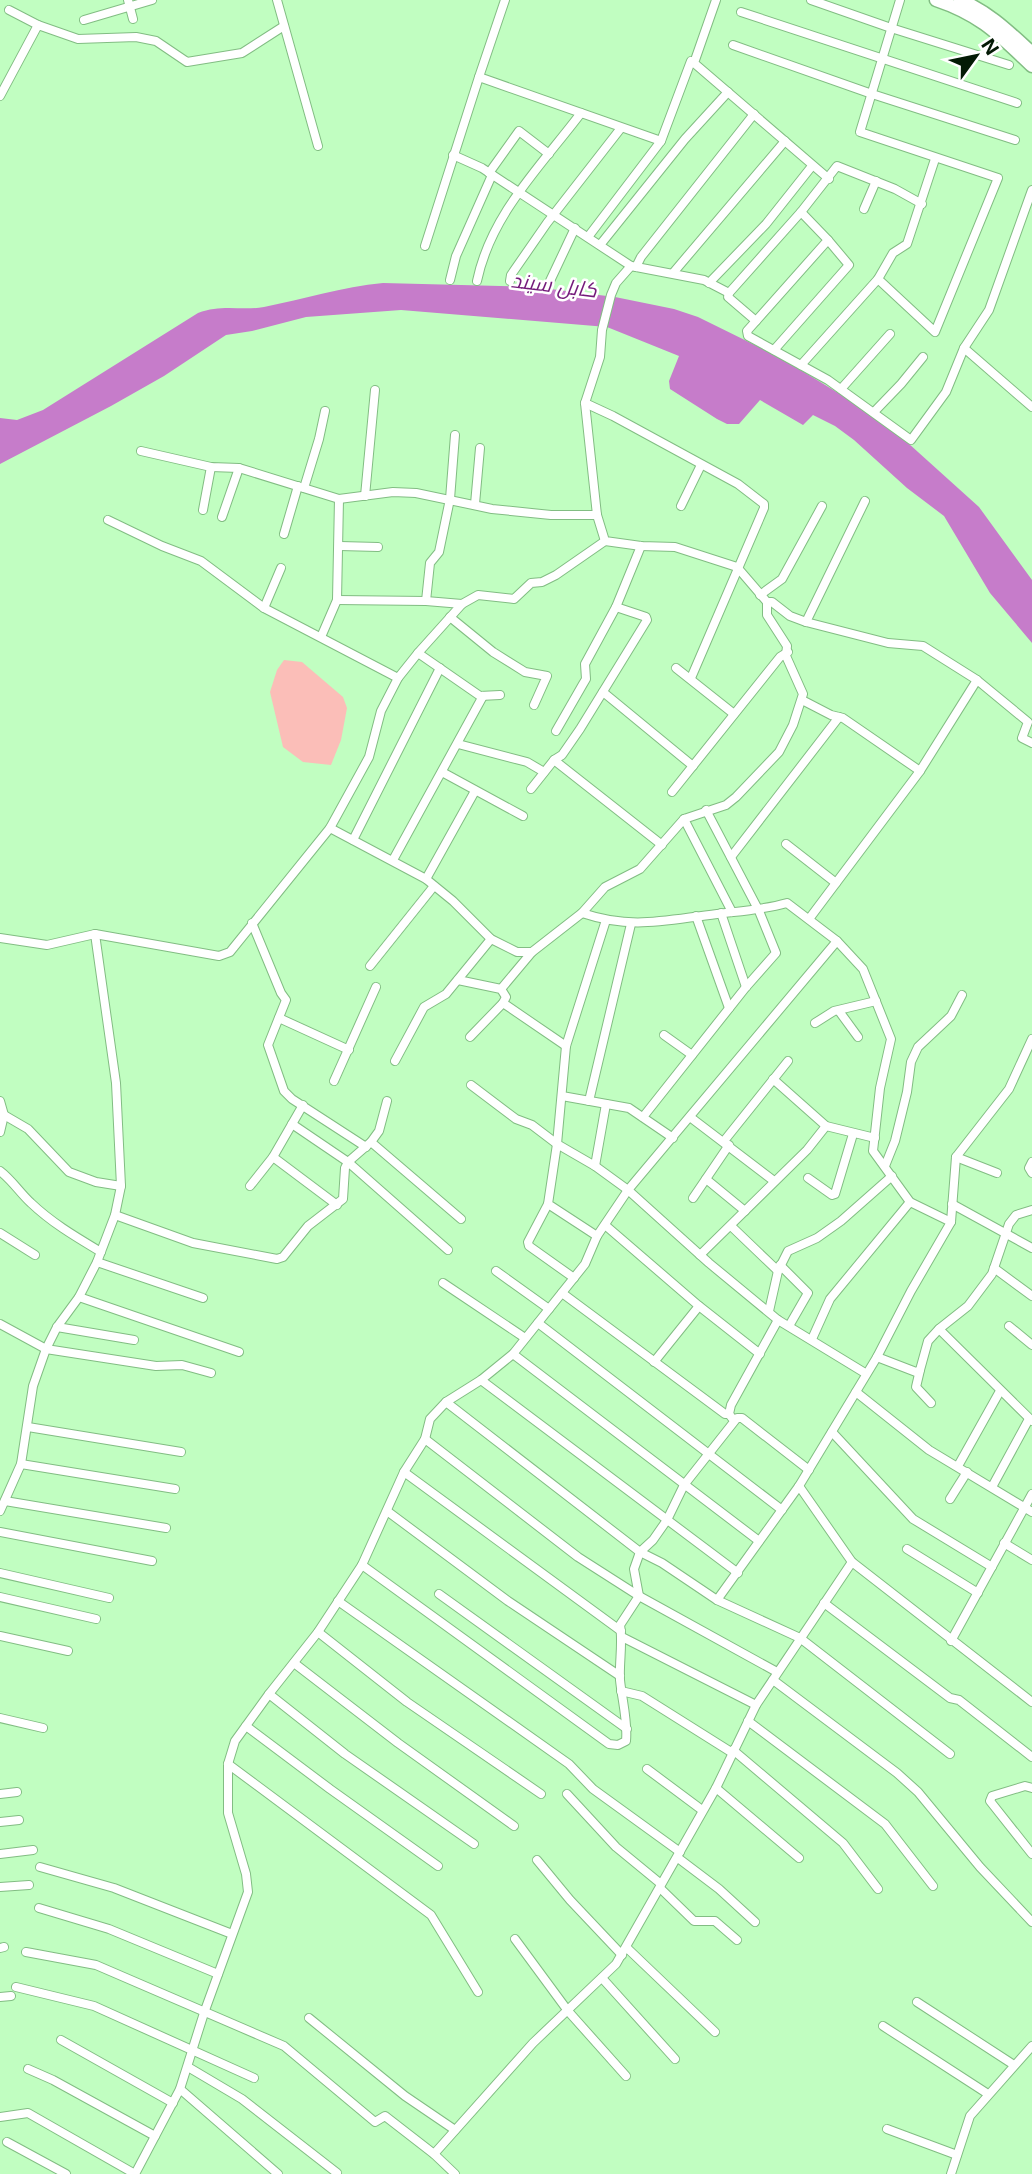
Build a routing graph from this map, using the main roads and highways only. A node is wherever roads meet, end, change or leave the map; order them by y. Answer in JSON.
{"nodes":[{"id":1,"x":936,"y":0,"type":"edge"},
{"id":2,"x":960,"y":0,"type":"edge"},
{"id":3,"x":1032,"y":53,"type":"edge"},
{"id":4,"x":1032,"y":66,"type":"edge"}],
"edges":[{"from":1,"to":4,"type":"highway"},
{"from":2,"to":3,"type":"highway"}]}
